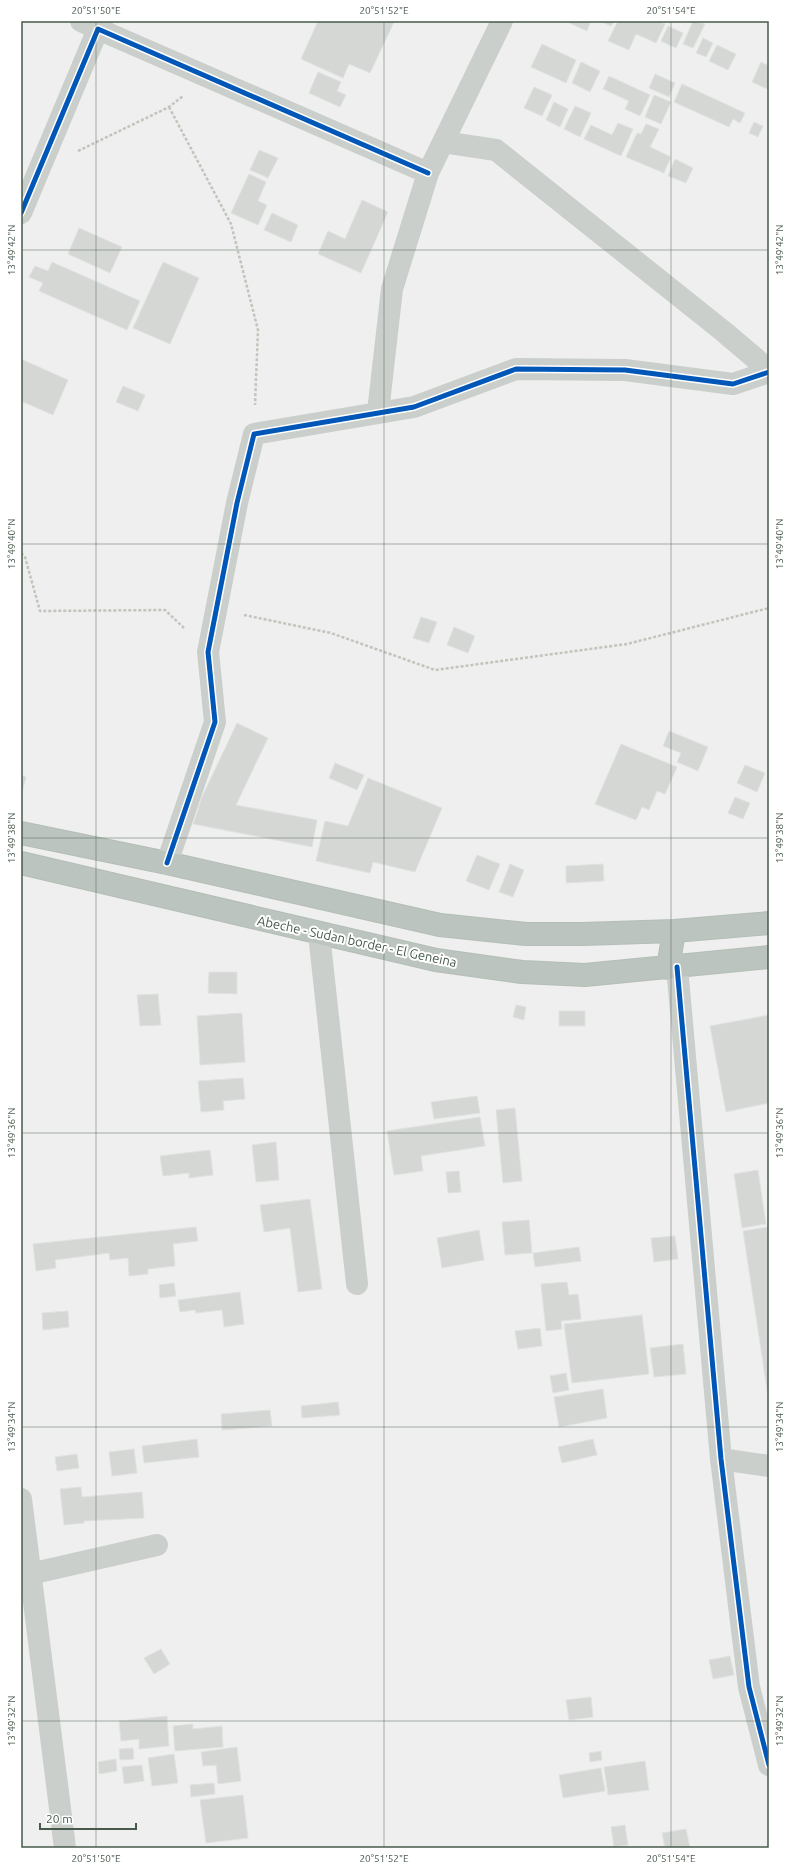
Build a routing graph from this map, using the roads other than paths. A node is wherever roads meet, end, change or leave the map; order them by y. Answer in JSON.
{"nodes":[{"id":1,"x":502,"y":21,"type":"edge"},
{"id":2,"x":94,"y":24,"type":"edge"},
{"id":3,"x":443,"y":142,"type":"junction"},
{"id":4,"x":428,"y":173,"type":"junction"},
{"id":5,"x":21,"y":213,"type":"edge"},
{"id":6,"x":769,"y":371,"type":"edge"},
{"id":7,"x":378,"y":412,"type":"junction"},
{"id":8,"x":21,"y":833,"type":"edge"},
{"id":9,"x":21,"y":863,"type":"edge"},
{"id":10,"x":166,"y":863,"type":"junction"},
{"id":11,"x":769,"y":923,"type":"edge"},
{"id":12,"x":674,"y":931,"type":"junction"},
{"id":13,"x":319,"y":934,"type":"junction"},
{"id":14,"x":769,"y":957,"type":"edge"},
{"id":15,"x":673,"y":968,"type":"junction"},
{"id":16,"x":357,"y":1284,"type":"dead end"},
{"id":17,"x":721,"y":1459,"type":"junction"},
{"id":18,"x":769,"y":1466,"type":"edge"},
{"id":19,"x":21,"y":1499,"type":"edge"},
{"id":20,"x":157,"y":1545,"type":"dead end"},
{"id":21,"x":25,"y":1576,"type":"edge"},
{"id":22,"x":769,"y":1765,"type":"edge"},
{"id":23,"x":65,"y":1848,"type":"edge"}],
"edges":[{"from":1,"to":3,"type":"street"},
{"from":2,"to":4,"type":"street"},
{"from":2,"to":5,"type":"street"},
{"from":3,"to":4,"type":"street"},
{"from":3,"to":6,"type":"street"},
{"from":4,"to":7,"type":"street"},
{"from":6,"to":7,"type":"street"},
{"from":7,"to":10,"type":"street"},
{"from":8,"to":10,"type":"highway"},
{"from":9,"to":13,"type":"highway","name":"Abeche - Sudan border - El Geneina"},
{"from":10,"to":12,"type":"highway"},
{"from":11,"to":12,"type":"highway"},
{"from":12,"to":15,"type":"highway"},
{"from":13,"to":15,"type":"highway","name":"Abeche - Sudan border - El Geneina"},
{"from":13,"to":16,"type":"street"},
{"from":14,"to":15,"type":"highway","name":"Abeche - Sudan border - El Geneina"},
{"from":15,"to":17,"type":"street"},
{"from":17,"to":18,"type":"street"},
{"from":17,"to":22,"type":"street"},
{"from":19,"to":21,"type":"street"},
{"from":20,"to":21,"type":"street"},
{"from":21,"to":23,"type":"street"}]}
